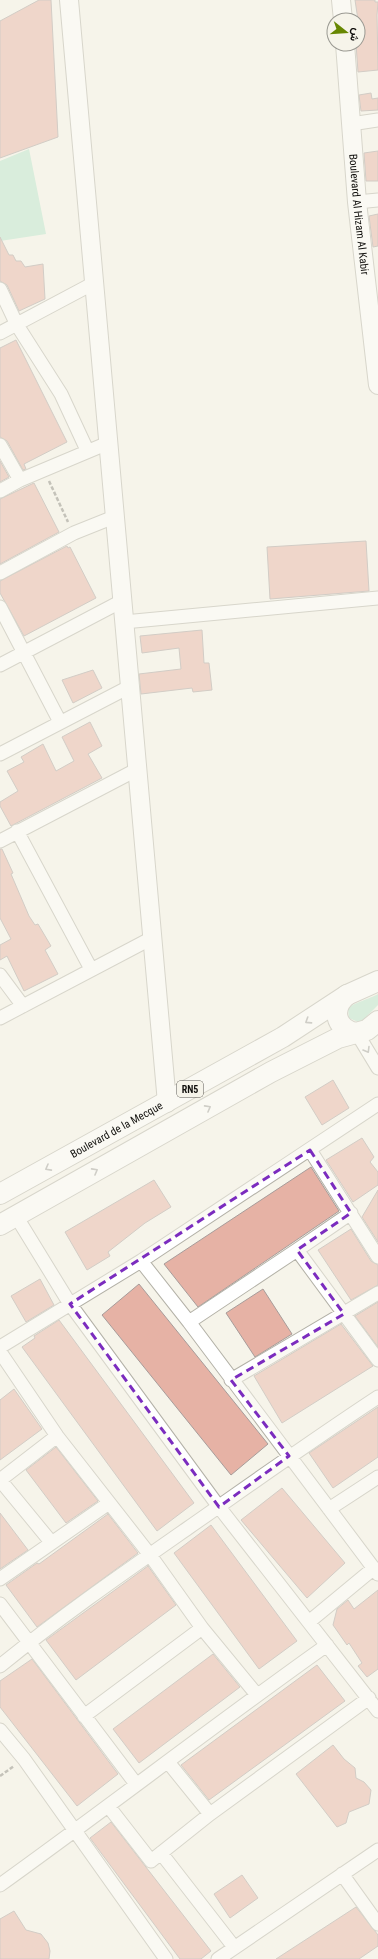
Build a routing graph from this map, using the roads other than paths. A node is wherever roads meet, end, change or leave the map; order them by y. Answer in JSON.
{"nodes":[{"id":1,"x":69,"y":0,"type":"edge"},
{"id":2,"x":341,"y":0,"type":"edge"},
{"id":3,"x":342,"y":12,"type":"edge"},
{"id":4,"x":346,"y":52,"type":"edge"},
{"id":5,"x":378,"y":120,"type":"edge"},
{"id":6,"x":351,"y":124,"type":"junction"},
{"id":7,"x":378,"y":200,"type":"edge"},
{"id":8,"x":358,"y":202,"type":"junction"},
{"id":9,"x":94,"y":283,"type":"junction"},
{"id":10,"x":0,"y":289,"type":"edge"},
{"id":11,"x":373,"y":291,"type":"edge"},
{"id":12,"x":17,"y":325,"type":"junction"},
{"id":13,"x":0,"y":333,"type":"edge"},
{"id":14,"x":376,"y":356,"type":"edge"},
{"id":15,"x":378,"y":384,"type":"edge"},
{"id":16,"x":108,"y":442,"type":"junction"},
{"id":17,"x":0,"y":445,"type":"edge"},
{"id":18,"x":87,"y":450,"type":"junction"},
{"id":19,"x":20,"y":480,"type":"junction"},
{"id":20,"x":0,"y":491,"type":"edge"},
{"id":21,"x":114,"y":516,"type":"junction"},
{"id":22,"x":0,"y":573,"type":"edge"},
{"id":23,"x":378,"y":598,"type":"edge"},
{"id":24,"x":122,"y":601,"type":"junction"},
{"id":25,"x":0,"y":607,"type":"edge"},
{"id":26,"x":124,"y":622,"type":"junction"},
{"id":27,"x":24,"y":652,"type":"junction"},
{"id":28,"x":0,"y":665,"type":"edge"},
{"id":29,"x":129,"y":687,"type":"junction"},
{"id":30,"x":60,"y":722,"type":"junction"},
{"id":31,"x":0,"y":754,"type":"edge"},
{"id":32,"x":136,"y":770,"type":"junction"},
{"id":33,"x":17,"y":831,"type":"junction"},
{"id":34,"x":0,"y":841,"type":"edge"},
{"id":35,"x":152,"y":938,"type":"junction"},
{"id":36,"x":91,"y":970,"type":"junction"},
{"id":37,"x":0,"y":975,"type":"edge"},
{"id":38,"x":378,"y":981,"type":"edge"},
{"id":39,"x":347,"y":995,"type":"junction"},
{"id":40,"x":23,"y":1006,"type":"junction"},
{"id":41,"x":0,"y":1018,"type":"edge"},
{"id":42,"x":378,"y":1021,"type":"edge"},
{"id":43,"x":355,"y":1033,"type":"junction"},
{"id":44,"x":378,"y":1068,"type":"edge"},
{"id":45,"x":167,"y":1103,"type":"junction"},
{"id":46,"x":378,"y":1104,"type":"edge"},
{"id":47,"x":310,"y":1150,"type":"junction"},
{"id":48,"x":0,"y":1194,"type":"edge"},
{"id":49,"x":351,"y":1213,"type":"junction"},
{"id":50,"x":8,"y":1221,"type":"edge"},
{"id":51,"x":298,"y":1250,"type":"junction"},
{"id":52,"x":378,"y":1257,"type":"edge"},
{"id":53,"x":141,"y":1261,"type":"junction"},
{"id":54,"x":378,"y":1293,"type":"edge"},
{"id":55,"x":70,"y":1304,"type":"junction"},
{"id":56,"x":344,"y":1314,"type":"junction"},
{"id":57,"x":189,"y":1322,"type":"junction"},
{"id":58,"x":0,"y":1347,"type":"edge"},
{"id":59,"x":0,"y":1352,"type":"edge"},
{"id":60,"x":378,"y":1360,"type":"edge"},
{"id":61,"x":232,"y":1380,"type":"junction"},
{"id":62,"x":378,"y":1397,"type":"edge"},
{"id":63,"x":57,"y":1436,"type":"junction"},
{"id":64,"x":289,"y":1456,"type":"junction"},
{"id":65,"x":378,"y":1477,"type":"edge"},
{"id":66,"x":0,"y":1480,"type":"edge"},
{"id":67,"x":109,"y":1502,"type":"junction"},
{"id":68,"x":219,"y":1506,"type":"junction"},
{"id":69,"x":328,"y":1509,"type":"junction"},
{"id":70,"x":51,"y":1542,"type":"junction"},
{"id":71,"x":150,"y":1555,"type":"junction"},
{"id":72,"x":376,"y":1571,"type":"edge"},
{"id":73,"x":0,"y":1579,"type":"edge"},
{"id":74,"x":0,"y":1604,"type":"edge"},
{"id":75,"x":310,"y":1622,"type":"junction"},
{"id":76,"x":202,"y":1628,"type":"junction"},
{"id":77,"x":29,"y":1642,"type":"junction"},
{"id":78,"x":327,"y":1645,"type":"junction"},
{"id":79,"x":0,"y":1666,"type":"edge"},
{"id":80,"x":257,"y":1695,"type":"junction"},
{"id":81,"x":369,"y":1698,"type":"junction"},
{"id":82,"x":378,"y":1711,"type":"edge"},
{"id":83,"x":84,"y":1716,"type":"junction"},
{"id":84,"x":0,"y":1730,"type":"edge"},
{"id":85,"x":168,"y":1762,"type":"junction"},
{"id":86,"x":136,"y":1784,"type":"junction"},
{"id":87,"x":109,"y":1807,"type":"junction"},
{"id":88,"x":210,"y":1814,"type":"junction"},
{"id":89,"x":75,"y":1831,"type":"junction"},
{"id":90,"x":378,"y":1850,"type":"edge"},
{"id":91,"x":161,"y":1853,"type":"junction"},
{"id":92,"x":342,"y":1874,"type":"junction"},
{"id":93,"x":0,"y":1885,"type":"edge"},
{"id":94,"x":378,"y":1924,"type":"edge"},
{"id":95,"x":234,"y":1947,"type":"junction"},
{"id":96,"x":222,"y":1958,"type":"edge"},
{"id":97,"x":166,"y":1959,"type":"edge"}],
"edges":[{"from":1,"to":9,"type":"street"},
{"from":2,"to":3,"type":"street"},
{"from":4,"to":6,"type":"street","name":"Boulevard Al Hizam Al Kabir"},
{"from":5,"to":6,"type":"street"},
{"from":6,"to":8,"type":"street","name":"Boulevard Al Hizam Al Kabir"},
{"from":7,"to":8,"type":"street"},
{"from":8,"to":11,"type":"street","name":"Boulevard Al Hizam Al Kabir"},
{"from":9,"to":12,"type":"street"},
{"from":9,"to":16,"type":"street"},
{"from":10,"to":12,"type":"street"},
{"from":11,"to":14,"type":"street","name":"Boulevard Al Hizam Al Kabir"},
{"from":12,"to":13,"type":"street"},
{"from":12,"to":18,"type":"street"},
{"from":14,"to":15,"type":"street","name":"Boulevard Al Hizam Al Kabir"},
{"from":16,"to":18,"type":"street"},
{"from":16,"to":21,"type":"street"},
{"from":17,"to":19,"type":"street"},
{"from":18,"to":19,"type":"street"},
{"from":19,"to":20,"type":"street"},
{"from":21,"to":22,"type":"street"},
{"from":21,"to":24,"type":"street"},
{"from":23,"to":26,"type":"street"},
{"from":24,"to":26,"type":"street"},
{"from":24,"to":27,"type":"street"},
{"from":25,"to":27,"type":"street"},
{"from":26,"to":29,"type":"street"},
{"from":27,"to":28,"type":"street"},
{"from":27,"to":30,"type":"street"},
{"from":29,"to":30,"type":"street"},
{"from":29,"to":32,"type":"street"},
{"from":30,"to":31,"type":"street"},
{"from":32,"to":33,"type":"street"},
{"from":32,"to":35,"type":"street"},
{"from":33,"to":34,"type":"street"},
{"from":33,"to":36,"type":"street"},
{"from":35,"to":36,"type":"street"},
{"from":35,"to":45,"type":"street"},
{"from":36,"to":40,"type":"street"},
{"from":37,"to":40,"type":"street"},
{"from":38,"to":39,"type":"main road","name":"Boulevard de la Mecque","number":"RN5"},
{"from":39,"to":43,"type":"main road"},
{"from":39,"to":45,"type":"main road","name":"Boulevard de la Mecque","number":"RN5","one_way":true},
{"from":40,"to":41,"type":"street"},
{"from":42,"to":43,"type":"main road","number":"RN5"},
{"from":43,"to":44,"type":"street","one_way":true},
{"from":50,"to":43,"type":"main road","number":"RN5","one_way":true},
{"from":45,"to":48,"type":"main road","name":"Boulevard de la Mecque","number":"RN5","one_way":true},
{"from":46,"to":47,"type":"street"},
{"from":47,"to":49,"type":"street"},
{"from":47,"to":53,"type":"street"},
{"from":49,"to":51,"type":"street"},
{"from":49,"to":52,"type":"street"},
{"from":50,"to":55,"type":"street"},
{"from":51,"to":56,"type":"street"},
{"from":51,"to":57,"type":"street"},
{"from":53,"to":55,"type":"street"},
{"from":53,"to":57,"type":"street"},
{"from":54,"to":56,"type":"street"},
{"from":55,"to":58,"type":"street"},
{"from":55,"to":68,"type":"street"},
{"from":56,"to":60,"type":"street"},
{"from":56,"to":61,"type":"street"},
{"from":57,"to":61,"type":"street"},
{"from":59,"to":63,"type":"street"},
{"from":61,"to":64,"type":"street"},
{"from":62,"to":64,"type":"street"},
{"from":63,"to":66,"type":"street"},
{"from":63,"to":67,"type":"street"},
{"from":64,"to":68,"type":"street"},
{"from":64,"to":69,"type":"street"},
{"from":65,"to":69,"type":"street"},
{"from":66,"to":70,"type":"street"},
{"from":67,"to":70,"type":"street"},
{"from":67,"to":71,"type":"street"},
{"from":68,"to":71,"type":"street"},
{"from":68,"to":75,"type":"street"},
{"from":69,"to":72,"type":"street"},
{"from":70,"to":73,"type":"street"},
{"from":71,"to":76,"type":"street"},
{"from":71,"to":77,"type":"street"},
{"from":72,"to":75,"type":"street"},
{"from":74,"to":77,"type":"street"},
{"from":75,"to":78,"type":"street"},
{"from":76,"to":80,"type":"street"},
{"from":76,"to":83,"type":"street"},
{"from":77,"to":79,"type":"street"},
{"from":77,"to":83,"type":"street"},
{"from":78,"to":80,"type":"street"},
{"from":78,"to":81,"type":"street"},
{"from":80,"to":85,"type":"street"},
{"from":81,"to":82,"type":"street"},
{"from":81,"to":88,"type":"street"},
{"from":83,"to":86,"type":"street"},
{"from":84,"to":89,"type":"street"},
{"from":85,"to":86,"type":"street"},
{"from":85,"to":88,"type":"street"},
{"from":86,"to":87,"type":"street"},
{"from":87,"to":89,"type":"street"},
{"from":87,"to":91,"type":"street"},
{"from":88,"to":91,"type":"street"},
{"from":89,"to":93,"type":"street"},
{"from":89,"to":97,"type":"street"},
{"from":90,"to":92,"type":"street"},
{"from":91,"to":95,"type":"street"},
{"from":92,"to":94,"type":"street"},
{"from":92,"to":95,"type":"street"},
{"from":95,"to":96,"type":"street"}]}
